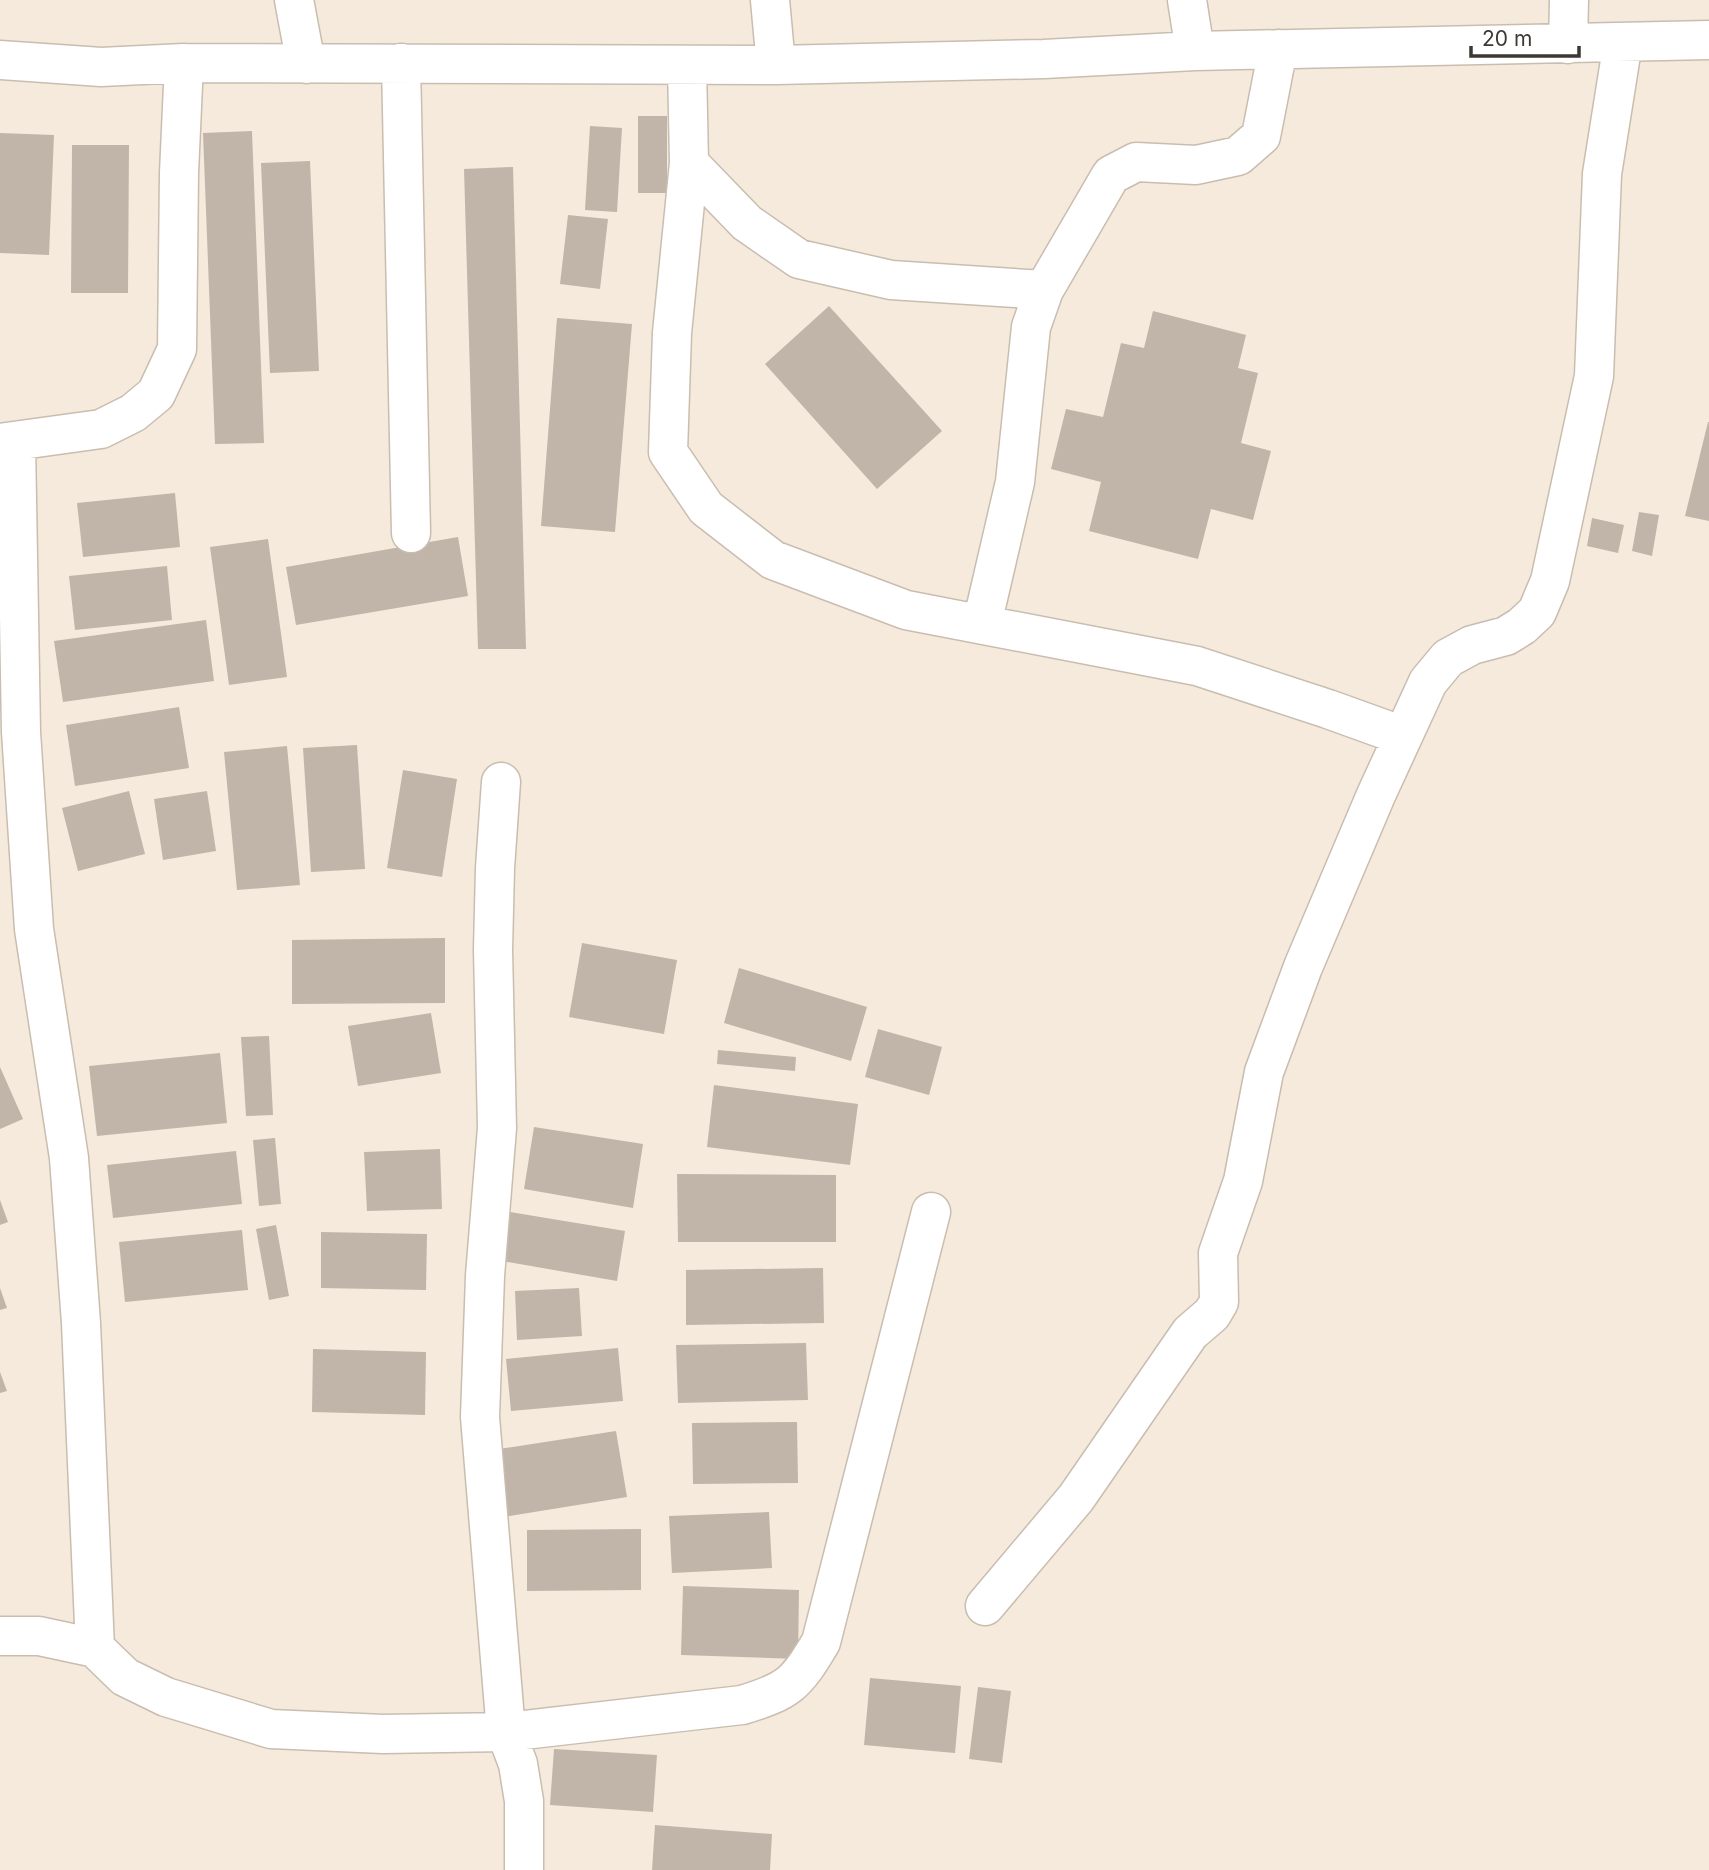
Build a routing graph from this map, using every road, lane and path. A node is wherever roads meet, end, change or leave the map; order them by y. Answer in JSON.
{"nodes":[{"id":1,"x":294,"y":0,"type":"edge"},
{"id":2,"x":770,"y":0,"type":"edge"},
{"id":3,"x":1187,"y":0,"type":"edge"},
{"id":4,"x":1569,"y":0,"type":"edge"},
{"id":5,"x":1709,"y":40,"type":"edge"},
{"id":6,"x":1623,"y":43,"type":"junction"},
{"id":7,"x":1568,"y":44,"type":"junction"},
{"id":8,"x":1279,"y":49,"type":"junction"},
{"id":9,"x":1195,"y":51,"type":"junction"},
{"id":10,"x":0,"y":60,"type":"edge"},
{"id":11,"x":184,"y":63,"type":"junction"},
{"id":12,"x":401,"y":63,"type":"junction"},
{"id":13,"x":306,"y":64,"type":"junction"},
{"id":14,"x":687,"y":65,"type":"junction"},
{"id":15,"x":776,"y":65,"type":"junction"},
{"id":16,"x":689,"y":163,"type":"junction"},
{"id":17,"x":1044,"y":290,"type":"junction"},
{"id":18,"x":8,"y":442,"type":"edge"},
{"id":19,"x":411,"y":533,"type":"dead end"},
{"id":20,"x":982,"y":624,"type":"junction"},
{"id":21,"x":1403,"y":736,"type":"junction"},
{"id":22,"x":501,"y":782,"type":"dead end"},
{"id":23,"x":931,"y":1212,"type":"dead end"},
{"id":24,"x":985,"y":1606,"type":"dead end"},
{"id":25,"x":0,"y":1636,"type":"edge"},
{"id":26,"x":95,"y":1648,"type":"junction"},
{"id":27,"x":506,"y":1731,"type":"junction"},
{"id":28,"x":524,"y":1870,"type":"edge"}],
"edges":[{"from":1,"to":13,"type":"street"},
{"from":2,"to":15,"type":"street"},
{"from":3,"to":9,"type":"street"},
{"from":4,"to":7,"type":"street"},
{"from":5,"to":6,"type":"street"},
{"from":6,"to":7,"type":"street"},
{"from":6,"to":21,"type":"street"},
{"from":7,"to":8,"type":"street"},
{"from":8,"to":9,"type":"street"},
{"from":8,"to":17,"type":"street"},
{"from":9,"to":15,"type":"street"},
{"from":10,"to":11,"type":"street"},
{"from":11,"to":13,"type":"street"},
{"from":11,"to":18,"type":"street"},
{"from":12,"to":13,"type":"street"},
{"from":12,"to":14,"type":"street"},
{"from":12,"to":19,"type":"street"},
{"from":14,"to":15,"type":"street"},
{"from":14,"to":16,"type":"street"},
{"from":16,"to":17,"type":"street"},
{"from":16,"to":20,"type":"street"},
{"from":17,"to":20,"type":"street"},
{"from":18,"to":26,"type":"street"},
{"from":20,"to":21,"type":"street"},
{"from":21,"to":24,"type":"street"},
{"from":22,"to":27,"type":"street"},
{"from":23,"to":27,"type":"street"},
{"from":25,"to":26,"type":"street"},
{"from":26,"to":27,"type":"street"},
{"from":27,"to":28,"type":"street"}]}
